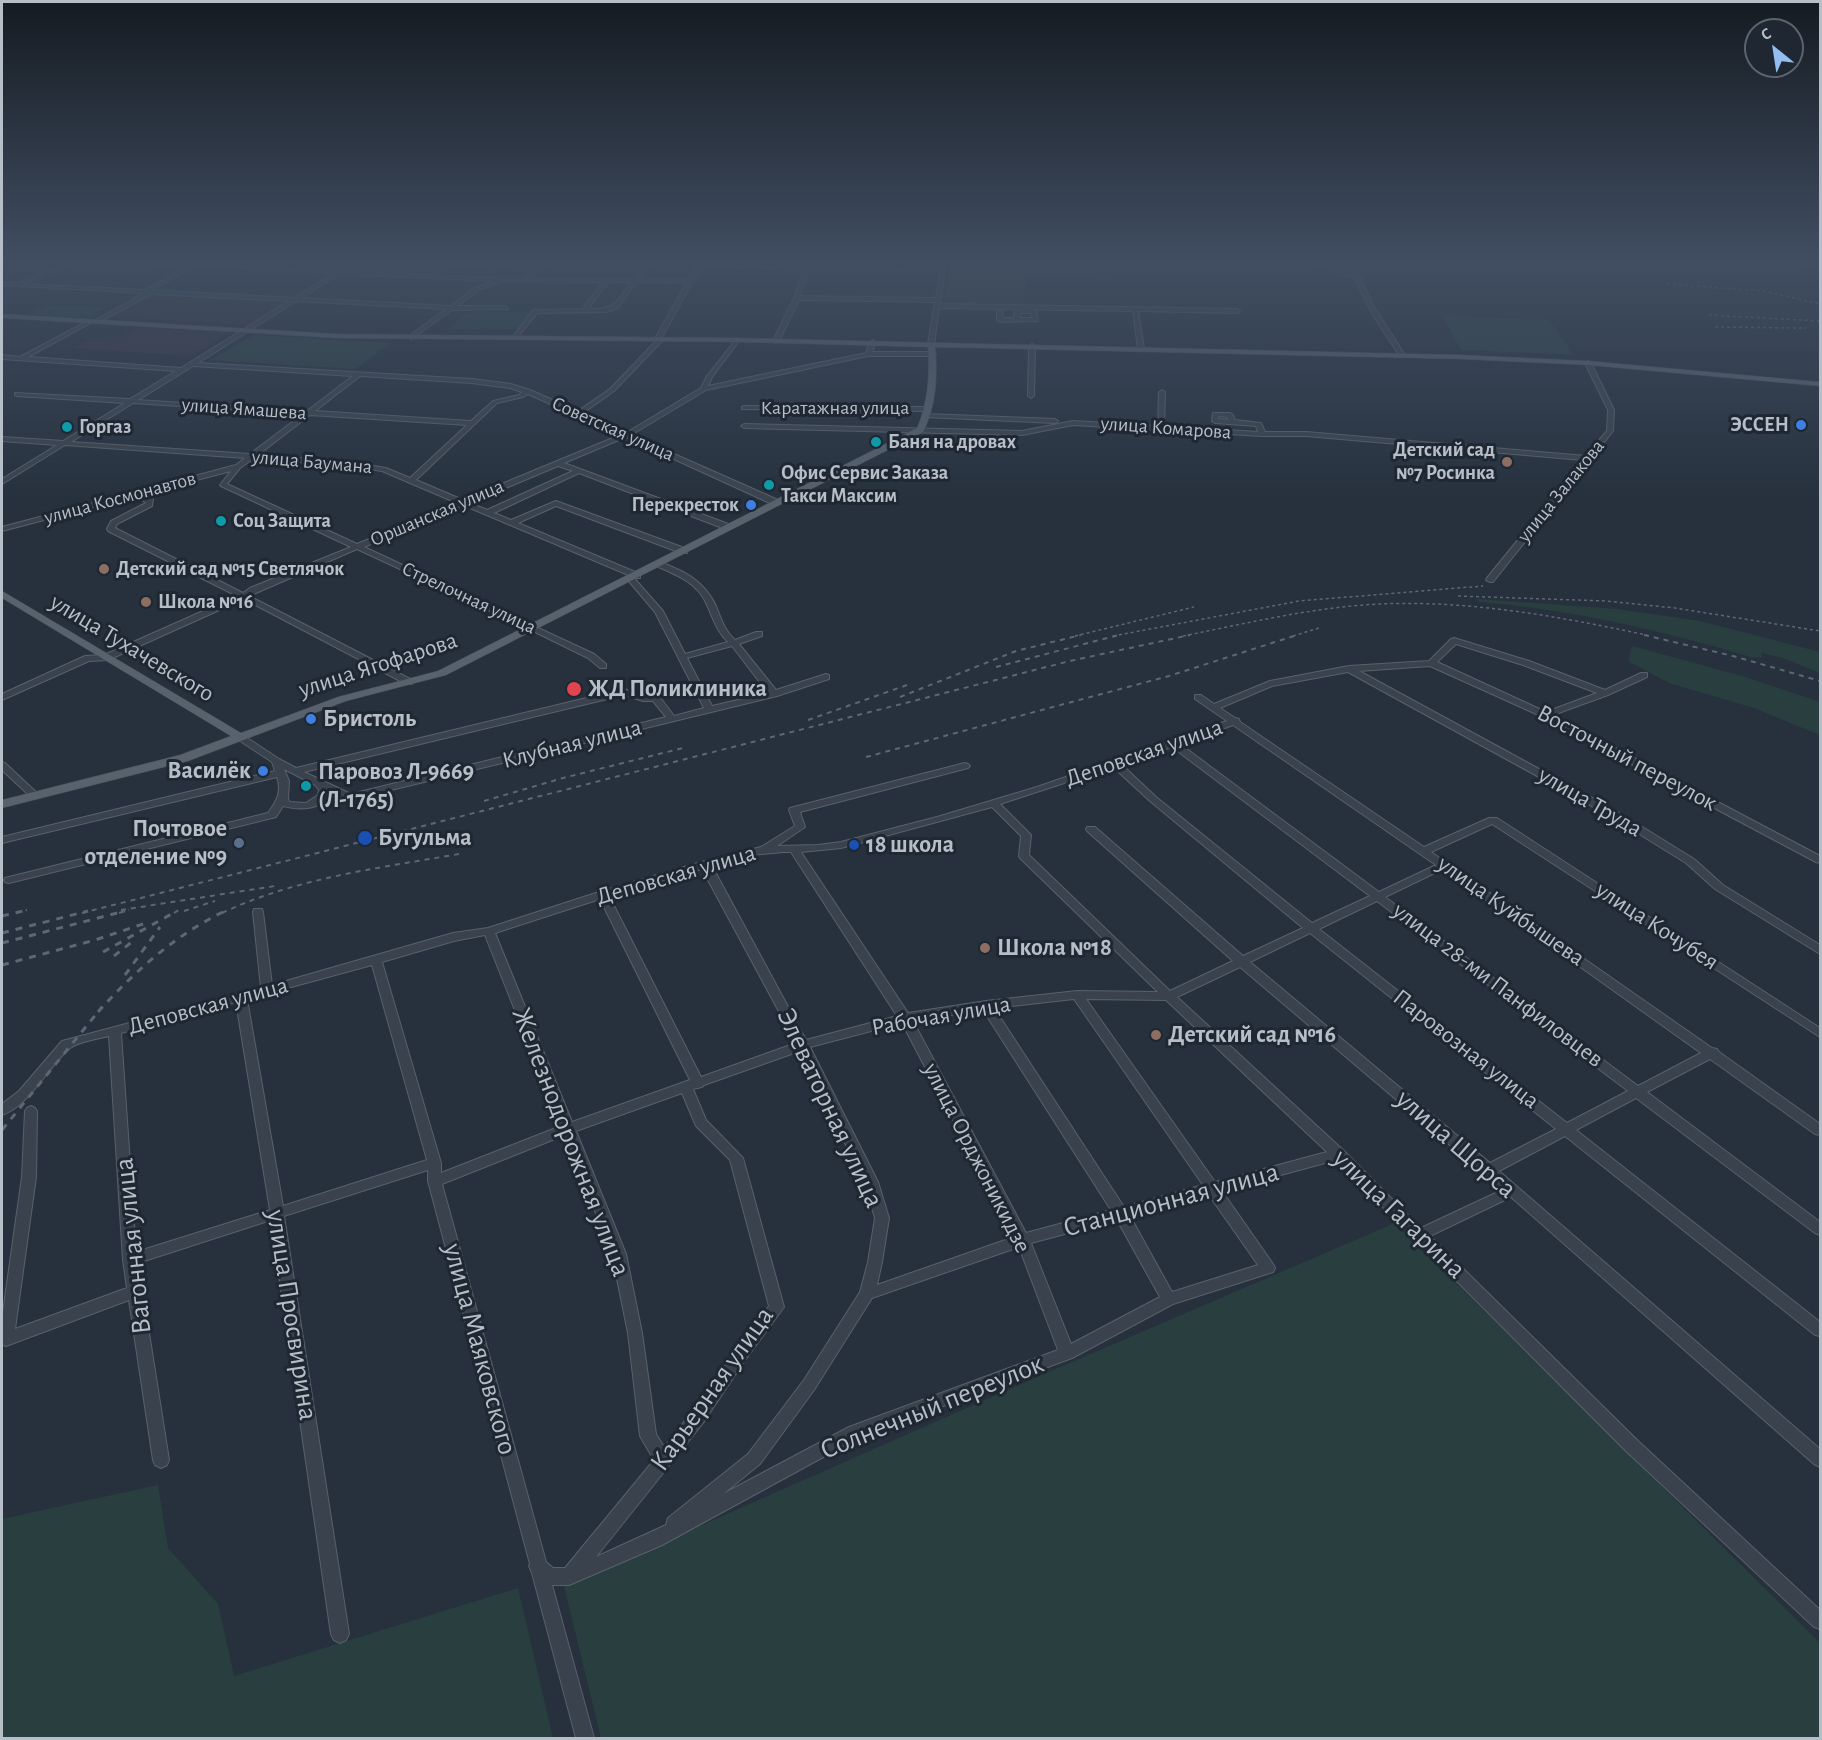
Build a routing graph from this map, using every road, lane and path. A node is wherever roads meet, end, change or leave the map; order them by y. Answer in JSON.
{"nodes":[{"id":1,"x":53,"y":342,"type":"edge"},
{"id":2,"x":228,"y":342,"type":"edge"},
{"id":3,"x":657,"y":342,"type":"edge"},
{"id":4,"x":735,"y":342,"type":"edge"},
{"id":5,"x":873,"y":342,"type":"edge"},
{"id":6,"x":879,"y":342,"type":"edge"},
{"id":7,"x":1140,"y":342,"type":"edge"},
{"id":8,"x":1394,"y":342,"type":"edge"},
{"id":9,"x":931,"y":344,"type":"junction"},
{"id":10,"x":1032,"y":346,"type":"junction"},
{"id":11,"x":1141,"y":349,"type":"junction"},
{"id":12,"x":868,"y":354,"type":"junction"},
{"id":13,"x":933,"y":354,"type":"junction"},
{"id":14,"x":1402,"y":355,"type":"junction"},
{"id":15,"x":2,"y":357,"type":"edge"},
{"id":16,"x":22,"y":359,"type":"junction"},
{"id":17,"x":1588,"y":363,"type":"junction"},
{"id":18,"x":192,"y":364,"type":"junction"},
{"id":19,"x":182,"y":370,"type":"junction"},
{"id":20,"x":360,"y":373,"type":"junction"},
{"id":21,"x":1821,"y":384,"type":"edge"},
{"id":22,"x":704,"y":389,"type":"junction"},
{"id":23,"x":528,"y":391,"type":"junction"},
{"id":24,"x":1162,"y":392,"type":"dead end"},
{"id":25,"x":17,"y":394,"type":"dead end"},
{"id":26,"x":1030,"y":396,"type":"dead end"},
{"id":27,"x":132,"y":401,"type":"junction"},
{"id":28,"x":744,"y":408,"type":"dead end"},
{"id":29,"x":927,"y":412,"type":"junction"},
{"id":30,"x":309,"y":413,"type":"junction"},
{"id":31,"x":577,"y":414,"type":"junction"},
{"id":32,"x":1232,"y":422,"type":"dead end"},
{"id":33,"x":472,"y":423,"type":"junction"},
{"id":34,"x":1064,"y":423,"type":"junction"},
{"id":35,"x":744,"y":426,"type":"dead end"},
{"id":36,"x":1161,"y":428,"type":"junction"},
{"id":37,"x":920,"y":430,"type":"junction"},
{"id":38,"x":1262,"y":434,"type":"junction"},
{"id":39,"x":626,"y":435,"type":"junction"},
{"id":40,"x":2,"y":439,"type":"edge"},
{"id":41,"x":63,"y":442,"type":"junction"},
{"id":42,"x":253,"y":456,"type":"junction"},
{"id":43,"x":1588,"y":458,"type":"junction"},
{"id":44,"x":558,"y":463,"type":"junction"},
{"id":45,"x":238,"y":467,"type":"junction"},
{"id":46,"x":578,"y":471,"type":"junction"},
{"id":47,"x":412,"y":480,"type":"junction"},
{"id":48,"x":2,"y":482,"type":"edge"},
{"id":49,"x":138,"y":494,"type":"junction"},
{"id":50,"x":462,"y":502,"type":"junction"},
{"id":51,"x":775,"y":502,"type":"junction"},
{"id":52,"x":487,"y":513,"type":"junction"},
{"id":53,"x":511,"y":523,"type":"junction"},
{"id":54,"x":728,"y":527,"type":"junction"},
{"id":55,"x":2,"y":529,"type":"edge"},
{"id":56,"x":358,"y":546,"type":"junction"},
{"id":57,"x":684,"y":551,"type":"junction"},
{"id":58,"x":659,"y":564,"type":"junction"},
{"id":59,"x":634,"y":577,"type":"junction"},
{"id":60,"x":1490,"y":580,"type":"dead end"},
{"id":61,"x":2,"y":594,"type":"edge"},
{"id":62,"x":242,"y":596,"type":"junction"},
{"id":63,"x":534,"y":628,"type":"junction"},
{"id":64,"x":759,"y":634,"type":"dead end"},
{"id":65,"x":734,"y":642,"type":"junction"},
{"id":66,"x":683,"y":657,"type":"junction"},
{"id":67,"x":105,"y":658,"type":"junction"},
{"id":68,"x":1431,"y":663,"type":"junction"},
{"id":69,"x":603,"y":666,"type":"dead end"},
{"id":70,"x":1349,"y":669,"type":"junction"},
{"id":71,"x":1644,"y":675,"type":"dead end"},
{"id":72,"x":825,"y":677,"type":"dead end"},
{"id":73,"x":409,"y":682,"type":"junction"},
{"id":74,"x":1605,"y":693,"type":"junction"},
{"id":75,"x":774,"y":694,"type":"junction"},
{"id":76,"x":1198,"y":696,"type":"dead end"},
{"id":77,"x":2,"y":697,"type":"edge"},
{"id":78,"x":1214,"y":707,"type":"junction"},
{"id":79,"x":709,"y":710,"type":"junction"},
{"id":80,"x":1546,"y":715,"type":"junction"},
{"id":81,"x":672,"y":719,"type":"junction"},
{"id":82,"x":1236,"y":721,"type":"junction"},
{"id":83,"x":240,"y":737,"type":"junction"},
{"id":84,"x":1173,"y":743,"type":"junction"},
{"id":85,"x":276,"y":762,"type":"junction"},
{"id":86,"x":1115,"y":764,"type":"junction"},
{"id":87,"x":2,"y":765,"type":"edge"},
{"id":88,"x":965,"y":765,"type":"dead end"},
{"id":89,"x":294,"y":771,"type":"junction"},
{"id":90,"x":281,"y":773,"type":"junction"},
{"id":91,"x":318,"y":783,"type":"junction"},
{"id":92,"x":35,"y":796,"type":"junction"},
{"id":93,"x":283,"y":799,"type":"junction"},
{"id":94,"x":993,"y":803,"type":"junction"},
{"id":95,"x":2,"y":804,"type":"edge"},
{"id":96,"x":1091,"y":829,"type":"dead end"},
{"id":97,"x":2,"y":840,"type":"edge"},
{"id":98,"x":765,"y":849,"type":"junction"},
{"id":99,"x":794,"y":849,"type":"junction"},
{"id":100,"x":1424,"y":851,"type":"junction"},
{"id":101,"x":1821,"y":860,"type":"edge"},
{"id":102,"x":705,"y":864,"type":"junction"},
{"id":103,"x":1444,"y":865,"type":"junction"},
{"id":104,"x":9,"y":880,"type":"dead end"},
{"id":105,"x":603,"y":894,"type":"junction"},
{"id":106,"x":1377,"y":895,"type":"junction"},
{"id":107,"x":258,"y":912,"type":"dead end"},
{"id":108,"x":1312,"y":929,"type":"junction"},
{"id":109,"x":489,"y":931,"type":"junction"},
{"id":110,"x":1821,"y":950,"type":"edge"},
{"id":111,"x":376,"y":960,"type":"junction"},
{"id":112,"x":1242,"y":962,"type":"junction"},
{"id":113,"x":267,"y":990,"type":"junction"},
{"id":114,"x":1077,"y":995,"type":"junction"},
{"id":115,"x":1169,"y":996,"type":"junction"},
{"id":116,"x":241,"y":997,"type":"junction"},
{"id":117,"x":986,"y":1005,"type":"junction"},
{"id":118,"x":905,"y":1018,"type":"junction"},
{"id":119,"x":115,"y":1032,"type":"junction"},
{"id":120,"x":1821,"y":1033,"type":"edge"},
{"id":121,"x":803,"y":1045,"type":"junction"},
{"id":122,"x":1713,"y":1052,"type":"junction"},
{"id":123,"x":692,"y":1086,"type":"junction"},
{"id":124,"x":1638,"y":1090,"type":"junction"},
{"id":125,"x":2,"y":1110,"type":"edge"},
{"id":126,"x":31,"y":1111,"type":"dead end"},
{"id":127,"x":570,"y":1128,"type":"junction"},
{"id":128,"x":1569,"y":1130,"type":"junction"},
{"id":129,"x":1821,"y":1130,"type":"edge"},
{"id":130,"x":1338,"y":1154,"type":"junction"},
{"id":131,"x":434,"y":1163,"type":"junction"},
{"id":132,"x":1490,"y":1170,"type":"junction"},
{"id":133,"x":435,"y":1181,"type":"junction"},
{"id":134,"x":1212,"y":1190,"type":"junction"},
{"id":135,"x":1512,"y":1191,"type":"junction"},
{"id":136,"x":277,"y":1212,"type":"junction"},
{"id":137,"x":1121,"y":1214,"type":"junction"},
{"id":138,"x":1821,"y":1229,"type":"edge"},
{"id":139,"x":1421,"y":1234,"type":"junction"},
{"id":140,"x":1023,"y":1240,"type":"junction"},
{"id":141,"x":130,"y":1260,"type":"junction"},
{"id":142,"x":135,"y":1291,"type":"junction"},
{"id":143,"x":867,"y":1294,"type":"junction"},
{"id":144,"x":1169,"y":1299,"type":"junction"},
{"id":145,"x":1821,"y":1330,"type":"edge"},
{"id":146,"x":4,"y":1340,"type":"edge"},
{"id":147,"x":1067,"y":1353,"type":"junction"},
{"id":148,"x":1821,"y":1459,"type":"edge"},
{"id":149,"x":161,"y":1460,"type":"dead end"},
{"id":150,"x":663,"y":1460,"type":"junction"},
{"id":151,"x":656,"y":1539,"type":"junction"},
{"id":152,"x":537,"y":1566,"type":"junction"},
{"id":153,"x":569,"y":1577,"type":"junction"},
{"id":154,"x":1821,"y":1621,"type":"edge"},
{"id":155,"x":340,"y":1634,"type":"dead end"},
{"id":156,"x":585,"y":1738,"type":"edge"}],
"edges":[{"from":1,"to":16,"type":"street"},
{"from":2,"to":18,"type":"street"},
{"from":3,"to":31,"type":"street"},
{"from":4,"to":22,"type":"street"},
{"from":5,"to":12,"type":"street"},
{"from":6,"to":9,"type":"main road"},
{"from":7,"to":11,"type":"street"},
{"from":8,"to":14,"type":"street"},
{"from":9,"to":10,"type":"main road"},
{"from":9,"to":13,"type":"main road"},
{"from":10,"to":11,"type":"main road"},
{"from":10,"to":26,"type":"street"},
{"from":11,"to":14,"type":"main road"},
{"from":12,"to":13,"type":"street","name":"Оршанская улица"},
{"from":12,"to":22,"type":"street","name":"Оршанская улица"},
{"from":13,"to":29,"type":"main road"},
{"from":14,"to":17,"type":"main road"},
{"from":15,"to":16,"type":"street"},
{"from":16,"to":19,"type":"street"},
{"from":17,"to":21,"type":"main road"},
{"from":17,"to":43,"type":"street","name":"улица Залакова"},
{"from":18,"to":19,"type":"street"},
{"from":18,"to":20,"type":"street","name":"Советская улица"},
{"from":19,"to":27,"type":"street"},
{"from":20,"to":23,"type":"street","name":"Советская улица"},
{"from":20,"to":30,"type":"street"},
{"from":22,"to":39,"type":"street","name":"Оршанская улица"},
{"from":23,"to":31,"type":"street","name":"Советская улица"},
{"from":23,"to":33,"type":"street"},
{"from":24,"to":36,"type":"street"},
{"from":25,"to":27,"type":"street","name":"улица Ямашева"},
{"from":27,"to":30,"type":"street","name":"улица Ямашева"},
{"from":27,"to":41,"type":"street"},
{"from":28,"to":29,"type":"street","name":"Каратажная улица"},
{"from":29,"to":34,"type":"street","name":"Каратажная улица"},
{"from":29,"to":37,"type":"main road"},
{"from":30,"to":33,"type":"street","name":"улица Ямашева"},
{"from":30,"to":42,"type":"street"},
{"from":31,"to":39,"type":"street","name":"Советская улица"},
{"from":32,"to":38,"type":"street"},
{"from":33,"to":47,"type":"street"},
{"from":34,"to":36,"type":"street","name":"улица Комарова"},
{"from":34,"to":37,"type":"street","name":"улица Комарова"},
{"from":35,"to":37,"type":"street","name":"улица Комарова"},
{"from":36,"to":38,"type":"street","name":"улица Комарова"},
{"from":37,"to":51,"type":"main road","name":"улица Ягофарова"},
{"from":38,"to":43,"type":"street","name":"улица Комарова"},
{"from":39,"to":44,"type":"street","name":"Оршанская улица"},
{"from":39,"to":51,"type":"street","name":"Советская улица"},
{"from":40,"to":41,"type":"street","name":"улица Баумана"},
{"from":41,"to":42,"type":"street","name":"улица Баумана"},
{"from":41,"to":48,"type":"street"},
{"from":42,"to":45,"type":"street"},
{"from":42,"to":47,"type":"street","name":"улица Баумана"},
{"from":43,"to":60,"type":"street","name":"улица Залакова"},
{"from":44,"to":46,"type":"street"},
{"from":44,"to":50,"type":"street","name":"Оршанская улица"},
{"from":45,"to":49,"type":"street","name":"улица Космонавтов"},
{"from":45,"to":56,"type":"street","name":"Стрелочная улица"},
{"from":46,"to":52,"type":"street"},
{"from":46,"to":54,"type":"street"},
{"from":47,"to":50,"type":"street","name":"улица Баумана"},
{"from":49,"to":55,"type":"street","name":"улица Космонавтов"},
{"from":49,"to":62,"type":"street"},
{"from":50,"to":52,"type":"street","name":"улица Баумана"},
{"from":50,"to":56,"type":"street","name":"Оршанская улица"},
{"from":51,"to":54,"type":"main road","name":"улица Ягофарова"},
{"from":52,"to":53,"type":"street","name":"улица Баумана"},
{"from":53,"to":57,"type":"street"},
{"from":53,"to":59,"type":"street","name":"улица Баумана"},
{"from":54,"to":57,"type":"main road","name":"улица Ягофарова"},
{"from":56,"to":62,"type":"street","name":"Оршанская улица"},
{"from":56,"to":63,"type":"street","name":"Стрелочная улица"},
{"from":57,"to":58,"type":"main road","name":"улица Ягофарова"},
{"from":58,"to":59,"type":"main road","name":"улица Ягофарова"},
{"from":58,"to":65,"type":"street"},
{"from":59,"to":63,"type":"main road","name":"улица Ягофарова"},
{"from":59,"to":66,"type":"street"},
{"from":61,"to":67,"type":"main road","name":"улица Тухачевского"},
{"from":62,"to":67,"type":"street","name":"Оршанская улица"},
{"from":62,"to":73,"type":"street"},
{"from":63,"to":69,"type":"street","name":"Стрелочная улица"},
{"from":63,"to":73,"type":"main road","name":"улица Ягофарова"},
{"from":64,"to":65,"type":"street"},
{"from":65,"to":66,"type":"street"},
{"from":65,"to":75,"type":"street"},
{"from":66,"to":79,"type":"street"},
{"from":67,"to":77,"type":"street","name":"Оршанская улица"},
{"from":67,"to":83,"type":"main road","name":"улица Тухачевского"},
{"from":68,"to":70,"type":"street","name":"Деповская улица"},
{"from":68,"to":74,"type":"street"},
{"from":68,"to":80,"type":"street","name":"Восточный переулок"},
{"from":70,"to":78,"type":"street","name":"Деповская улица"},
{"from":70,"to":110,"type":"street","name":"улица Труда"},
{"from":71,"to":74,"type":"street"},
{"from":72,"to":75,"type":"street","name":"Клубная улица"},
{"from":73,"to":83,"type":"main road","name":"улица Ягофарова"},
{"from":74,"to":80,"type":"street"},
{"from":75,"to":79,"type":"street","name":"Клубная улица"},
{"from":76,"to":78,"type":"street","name":"улица Куйбышева"},
{"from":78,"to":82,"type":"street","name":"улица Куйбышева"},
{"from":79,"to":81,"type":"street","name":"Клубная улица"},
{"from":80,"to":101,"type":"street","name":"Восточный переулок"},
{"from":81,"to":89,"type":"street"},
{"from":81,"to":91,"type":"street","name":"Клубная улица"},
{"from":82,"to":84,"type":"street","name":"Деповская улица"},
{"from":82,"to":100,"type":"street","name":"улица Куйбышева"},
{"from":83,"to":85,"type":"street","name":"Клубная улица"},
{"from":83,"to":92,"type":"main road","name":"улица Ягофарова"},
{"from":84,"to":86,"type":"street","name":"Деповская улица"},
{"from":84,"to":106,"type":"street","name":"улица 28-ми Панфиловцев"},
{"from":85,"to":89,"type":"street","name":"Клубная улица"},
{"from":85,"to":90,"type":"street"},
{"from":86,"to":94,"type":"street","name":"Деповская улица"},
{"from":86,"to":108,"type":"street","name":"Паровозная улица"},
{"from":87,"to":92,"type":"street"},
{"from":88,"to":98,"type":"street"},
{"from":89,"to":91,"type":"street","name":"Клубная улица"},
{"from":90,"to":93,"type":"street"},
{"from":90,"to":97,"type":"street"},
{"from":91,"to":93,"type":"street"},
{"from":92,"to":95,"type":"main road","name":"улица Ягофарова"},
{"from":93,"to":104,"type":"street"},
{"from":94,"to":99,"type":"street","name":"Деповская улица"},
{"from":94,"to":115,"type":"street","name":"улица Гагарина"},
{"from":96,"to":112,"type":"street","name":"улица Щорса"},
{"from":98,"to":99,"type":"street","name":"Деповская улица"},
{"from":98,"to":102,"type":"street","name":"Деповская улица"},
{"from":99,"to":118,"type":"street","name":"улица Орджоникидзе"},
{"from":100,"to":103,"type":"street","name":"улица Куйбышева"},
{"from":100,"to":120,"type":"street","name":"улица Кочубея"},
{"from":102,"to":105,"type":"street","name":"Деповская улица"},
{"from":102,"to":121,"type":"street","name":"Элеваторная улица"},
{"from":103,"to":106,"type":"street","name":"Рабочая улица"},
{"from":103,"to":122,"type":"street","name":"улица Куйбышева"},
{"from":105,"to":109,"type":"street","name":"Деповская улица"},
{"from":105,"to":123,"type":"street","name":"Карьерная улица"},
{"from":106,"to":108,"type":"street","name":"Рабочая улица"},
{"from":106,"to":124,"type":"street","name":"улица 28-ми Панфиловцев"},
{"from":107,"to":113,"type":"street"},
{"from":108,"to":112,"type":"street","name":"Рабочая улица"},
{"from":108,"to":128,"type":"street","name":"Паровозная улица"},
{"from":109,"to":111,"type":"street","name":"Деповская улица"},
{"from":109,"to":127,"type":"street","name":"Железнодорожная улица"},
{"from":111,"to":113,"type":"street","name":"Деповская улица"},
{"from":111,"to":131,"type":"street","name":"улица Маяковского"},
{"from":112,"to":115,"type":"street","name":"Рабочая улица"},
{"from":112,"to":132,"type":"street","name":"улица Щорса"},
{"from":113,"to":116,"type":"street","name":"Деповская улица"},
{"from":114,"to":115,"type":"street","name":"Рабочая улица"},
{"from":114,"to":117,"type":"street","name":"Рабочая улица"},
{"from":114,"to":134,"type":"street"},
{"from":115,"to":130,"type":"street","name":"улица Гагарина"},
{"from":116,"to":119,"type":"street","name":"Деповская улица"},
{"from":116,"to":136,"type":"street","name":"улица Просвирина"},
{"from":117,"to":118,"type":"street","name":"Рабочая улица"},
{"from":117,"to":137,"type":"street"},
{"from":118,"to":121,"type":"street","name":"Рабочая улица"},
{"from":118,"to":140,"type":"street","name":"улица Орджоникидзе"},
{"from":119,"to":125,"type":"street","name":"Деповская улица"},
{"from":119,"to":141,"type":"street","name":"Вагонная улица"},
{"from":121,"to":123,"type":"street","name":"Рабочая улица"},
{"from":121,"to":143,"type":"street","name":"Элеваторная улица"},
{"from":122,"to":124,"type":"street"},
{"from":122,"to":129,"type":"street","name":"улица Куйбышева"},
{"from":123,"to":127,"type":"street","name":"Рабочая улица"},
{"from":123,"to":150,"type":"street","name":"Карьерная улица"},
{"from":124,"to":128,"type":"street"},
{"from":124,"to":138,"type":"street","name":"улица 28-ми Панфиловцев"},
{"from":126,"to":146,"type":"street"},
{"from":127,"to":133,"type":"street","name":"Рабочая улица"},
{"from":127,"to":150,"type":"street","name":"Железнодорожная улица"},
{"from":128,"to":132,"type":"street"},
{"from":128,"to":145,"type":"street","name":"Паровозная улица"},
{"from":130,"to":134,"type":"street","name":"Станционная улица"},
{"from":130,"to":139,"type":"street","name":"улица Гагарина"},
{"from":131,"to":133,"type":"street","name":"улица Маяковского"},
{"from":131,"to":136,"type":"street"},
{"from":132,"to":135,"type":"street","name":"улица Щорса"},
{"from":133,"to":152,"type":"street","name":"улица Маяковского"},
{"from":134,"to":137,"type":"street","name":"Станционная улица"},
{"from":134,"to":144,"type":"street","name":"Солнечный переулок"},
{"from":135,"to":139,"type":"street"},
{"from":135,"to":148,"type":"street","name":"улица Щорса"},
{"from":136,"to":141,"type":"street"},
{"from":136,"to":155,"type":"street","name":"улица Просвирина"},
{"from":137,"to":140,"type":"street","name":"Станционная улица"},
{"from":137,"to":144,"type":"street"},
{"from":139,"to":154,"type":"street","name":"улица Гагарина"},
{"from":140,"to":143,"type":"street","name":"Станционная улица"},
{"from":140,"to":147,"type":"street","name":"улица Орджоникидзе"},
{"from":141,"to":142,"type":"street","name":"Вагонная улица"},
{"from":142,"to":146,"type":"street"},
{"from":142,"to":149,"type":"street","name":"Вагонная улица"},
{"from":143,"to":151,"type":"street","name":"Элеваторная улица"},
{"from":144,"to":147,"type":"street","name":"Солнечный переулок"},
{"from":147,"to":151,"type":"street","name":"Солнечный переулок"},
{"from":150,"to":153,"type":"street","name":"Карьерная улица"},
{"from":151,"to":153,"type":"street","name":"Солнечный переулок"},
{"from":152,"to":153,"type":"street"},
{"from":152,"to":156,"type":"street","name":"улица Маяковского"}]}
